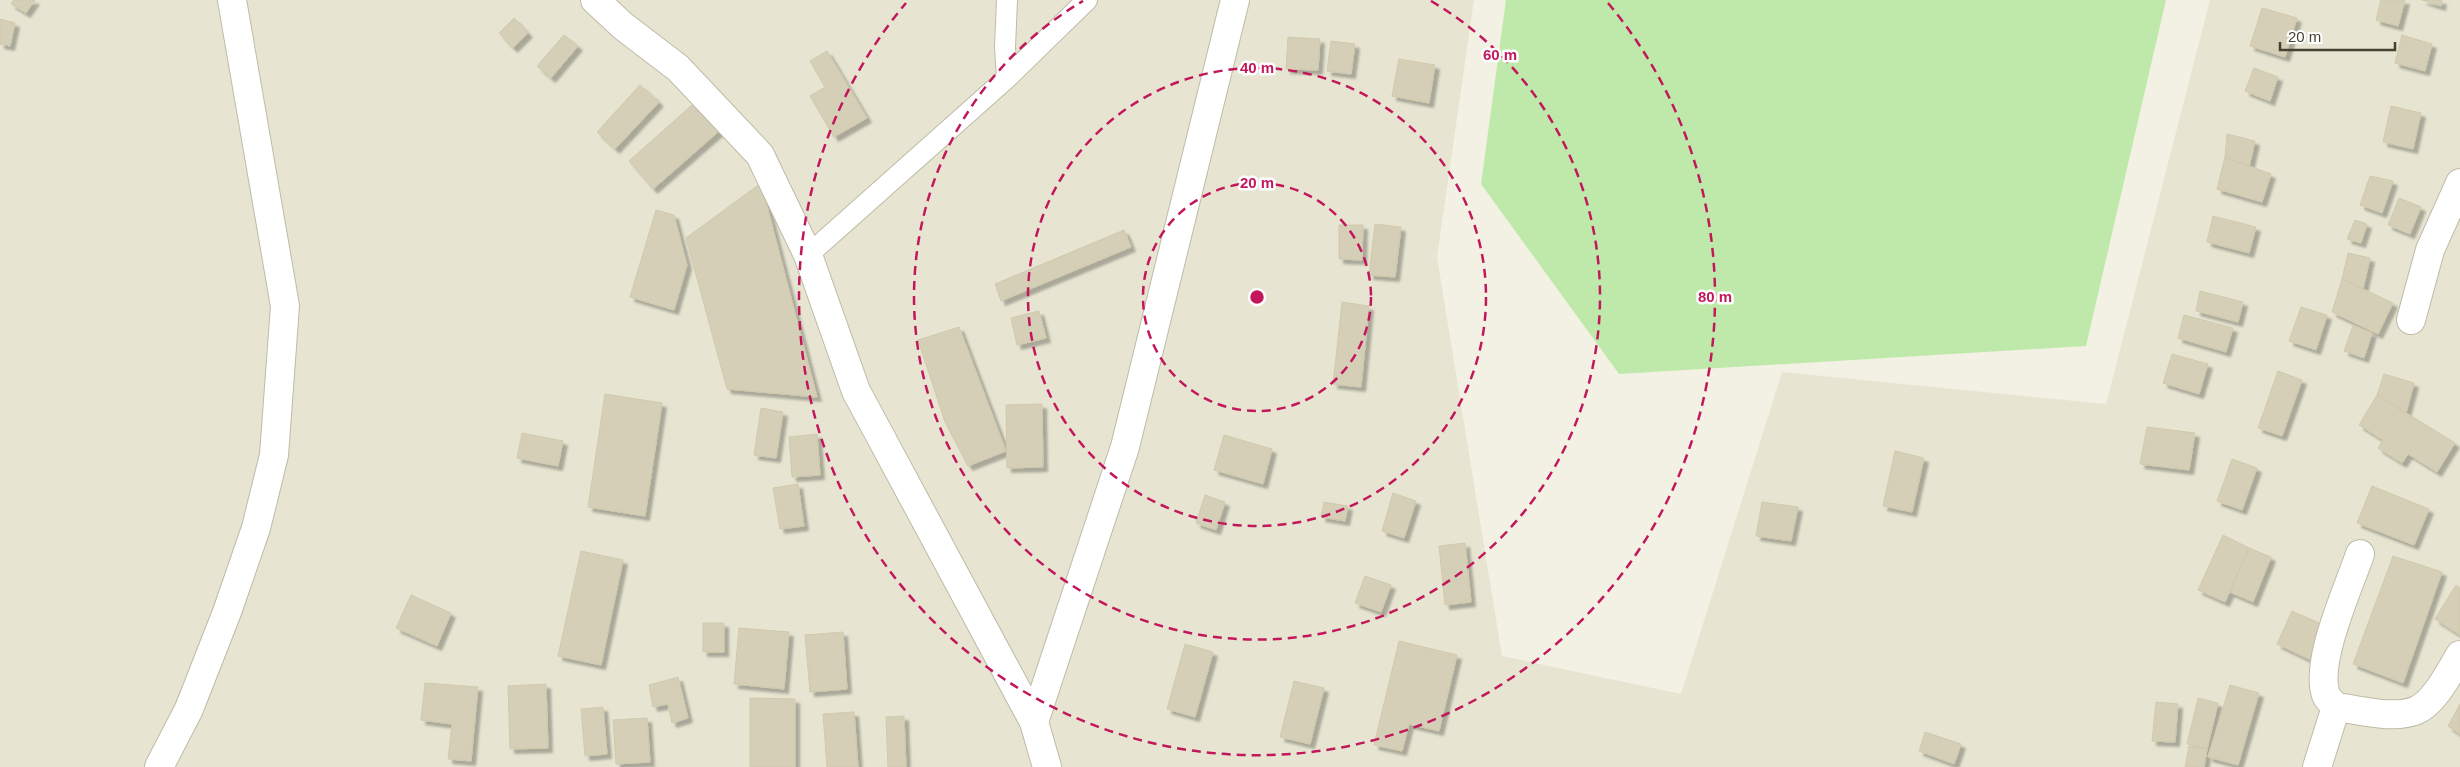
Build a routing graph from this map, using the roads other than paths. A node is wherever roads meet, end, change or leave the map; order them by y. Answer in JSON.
{"nodes":[{"id":1,"x":232,"y":0,"type":"edge"},
{"id":2,"x":595,"y":0,"type":"edge"},
{"id":3,"x":1007,"y":0,"type":"edge"},
{"id":4,"x":1087,"y":0,"type":"edge"},
{"id":5,"x":1234,"y":0,"type":"edge"},
{"id":6,"x":1007,"y":78,"type":"junction"},
{"id":7,"x":2460,"y":183,"type":"edge"},
{"id":8,"x":808,"y":255,"type":"junction"},
{"id":9,"x":2411,"y":320,"type":"dead end"},
{"id":10,"x":2360,"y":554,"type":"dead end"},
{"id":11,"x":2460,"y":655,"type":"edge"},
{"id":12,"x":2336,"y":707,"type":"junction"},
{"id":13,"x":1034,"y":722,"type":"junction"},
{"id":14,"x":159,"y":767,"type":"edge"},
{"id":15,"x":1047,"y":767,"type":"edge"},
{"id":16,"x":2317,"y":767,"type":"edge"}],
"edges":[{"from":1,"to":14,"type":"street"},
{"from":2,"to":8,"type":"street"},
{"from":3,"to":6,"type":"lane"},
{"from":4,"to":6,"type":"lane"},
{"from":5,"to":13,"type":"street"},
{"from":6,"to":8,"type":"lane"},
{"from":7,"to":9,"type":"street"},
{"from":8,"to":13,"type":"street"},
{"from":10,"to":12,"type":"street"},
{"from":11,"to":12,"type":"street"},
{"from":12,"to":16,"type":"street"},
{"from":13,"to":15,"type":"street"}]}
